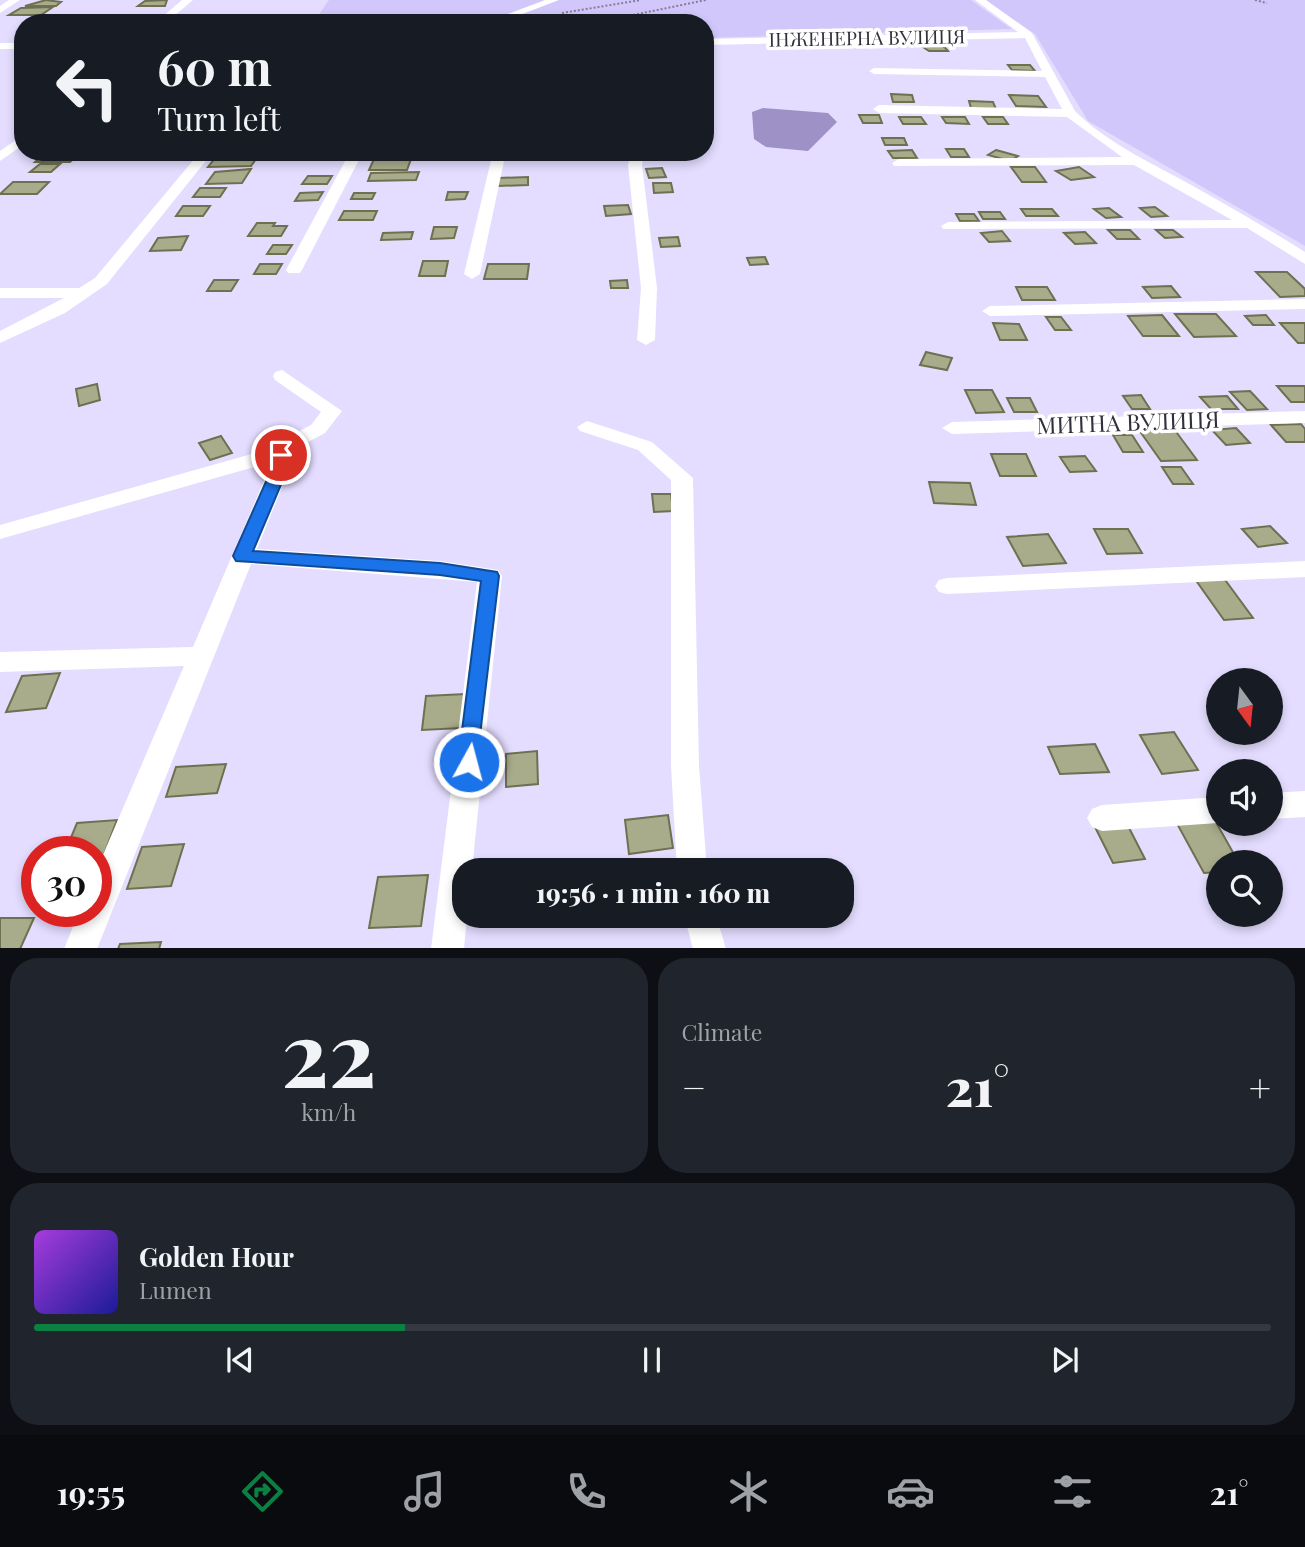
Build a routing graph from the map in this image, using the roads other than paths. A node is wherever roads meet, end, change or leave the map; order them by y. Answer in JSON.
{"nodes":[{"id":1,"x":15,"y":0,"type":"edge"},
{"id":2,"x":188,"y":0,"type":"edge"},
{"id":3,"x":554,"y":0,"type":"edge"},
{"id":4,"x":980,"y":0,"type":"edge"},
{"id":5,"x":0,"y":10,"type":"edge"},
{"id":6,"x":171,"y":14,"type":"edge"},
{"id":7,"x":514,"y":14,"type":"edge"},
{"id":8,"x":1028,"y":35,"type":"junction"},
{"id":9,"x":714,"y":42,"type":"edge"},
{"id":10,"x":874,"y":71,"type":"dead end"},
{"id":11,"x":1050,"y":74,"type":"junction"},
{"id":12,"x":879,"y":109,"type":"dead end"},
{"id":13,"x":1070,"y":113,"type":"junction"},
{"id":14,"x":14,"y":146,"type":"edge"},
{"id":15,"x":0,"y":157,"type":"edge"},
{"id":16,"x":200,"y":161,"type":"edge"},
{"id":17,"x":352,"y":161,"type":"edge"},
{"id":18,"x":498,"y":161,"type":"edge"},
{"id":19,"x":636,"y":161,"type":"edge"},
{"id":20,"x":1137,"y":161,"type":"junction"},
{"id":21,"x":899,"y":163,"type":"dead end"},
{"id":22,"x":1251,"y":224,"type":"junction"},
{"id":23,"x":948,"y":226,"type":"dead end"},
{"id":24,"x":1305,"y":259,"type":"edge"},
{"id":25,"x":294,"y":270,"type":"dead end"},
{"id":26,"x":472,"y":274,"type":"dead end"},
{"id":27,"x":0,"y":293,"type":"edge"},
{"id":28,"x":83,"y":293,"type":"junction"},
{"id":29,"x":1305,"y":304,"type":"edge"},
{"id":30,"x":990,"y":311,"type":"dead end"},
{"id":31,"x":0,"y":338,"type":"edge"},
{"id":32,"x":646,"y":340,"type":"dead end"},
{"id":33,"x":282,"y":376,"type":"dead end"},
{"id":34,"x":1305,"y":417,"type":"edge"},
{"id":35,"x":587,"y":427,"type":"dead end"},
{"id":36,"x":952,"y":428,"type":"dead end"},
{"id":37,"x":266,"y":456,"type":"junction"},
{"id":38,"x":0,"y":532,"type":"edge"},
{"id":39,"x":242,"y":556,"type":"junction"},
{"id":40,"x":1305,"y":569,"type":"edge"},
{"id":41,"x":947,"y":586,"type":"dead end"},
{"id":42,"x":199,"y":656,"type":"junction"},
{"id":43,"x":0,"y":662,"type":"edge"},
{"id":44,"x":1305,"y":804,"type":"edge"},
{"id":45,"x":1283,"y":805,"type":"edge"},
{"id":46,"x":1206,"y":811,"type":"edge"},
{"id":47,"x":1102,"y":818,"type":"dead end"},
{"id":48,"x":691,"y":858,"type":"edge"},
{"id":49,"x":112,"y":871,"type":"edge"},
{"id":50,"x":89,"y":927,"type":"edge"},
{"id":51,"x":704,"y":928,"type":"edge"},
{"id":52,"x":80,"y":948,"type":"edge"},
{"id":53,"x":447,"y":948,"type":"edge"},
{"id":54,"x":710,"y":948,"type":"edge"}],
"edges":[{"from":1,"to":5,"type":"street"},
{"from":2,"to":6,"type":"street"},
{"from":3,"to":7,"type":"street"},
{"from":4,"to":8,"type":"street"},
{"from":8,"to":9,"type":"street","name":"ІНЖЕНЕРНА ВУЛИЦЯ"},
{"from":8,"to":11,"type":"street"},
{"from":10,"to":11,"type":"street"},
{"from":11,"to":13,"type":"street"},
{"from":12,"to":13,"type":"street"},
{"from":13,"to":20,"type":"street"},
{"from":14,"to":15,"type":"street"},
{"from":16,"to":28,"type":"street"},
{"from":17,"to":25,"type":"street"},
{"from":18,"to":26,"type":"street"},
{"from":19,"to":32,"type":"street"},
{"from":20,"to":21,"type":"street"},
{"from":20,"to":22,"type":"street"},
{"from":22,"to":23,"type":"street"},
{"from":22,"to":24,"type":"street"},
{"from":27,"to":28,"type":"street"},
{"from":28,"to":31,"type":"street"},
{"from":29,"to":30,"type":"street"},
{"from":33,"to":37,"type":"street"},
{"from":34,"to":36,"type":"street","name":"МИТНА ВУЛИЦЯ"},
{"from":35,"to":48,"type":"street"},
{"from":37,"to":38,"type":"street"},
{"from":37,"to":39,"type":"street"},
{"from":39,"to":42,"type":"street"},
{"from":39,"to":53,"type":"street"},
{"from":40,"to":41,"type":"street"},
{"from":42,"to":43,"type":"street"},
{"from":42,"to":49,"type":"street"},
{"from":44,"to":45,"type":"street"},
{"from":46,"to":47,"type":"street"},
{"from":50,"to":52,"type":"street"},
{"from":51,"to":54,"type":"street"}]}
